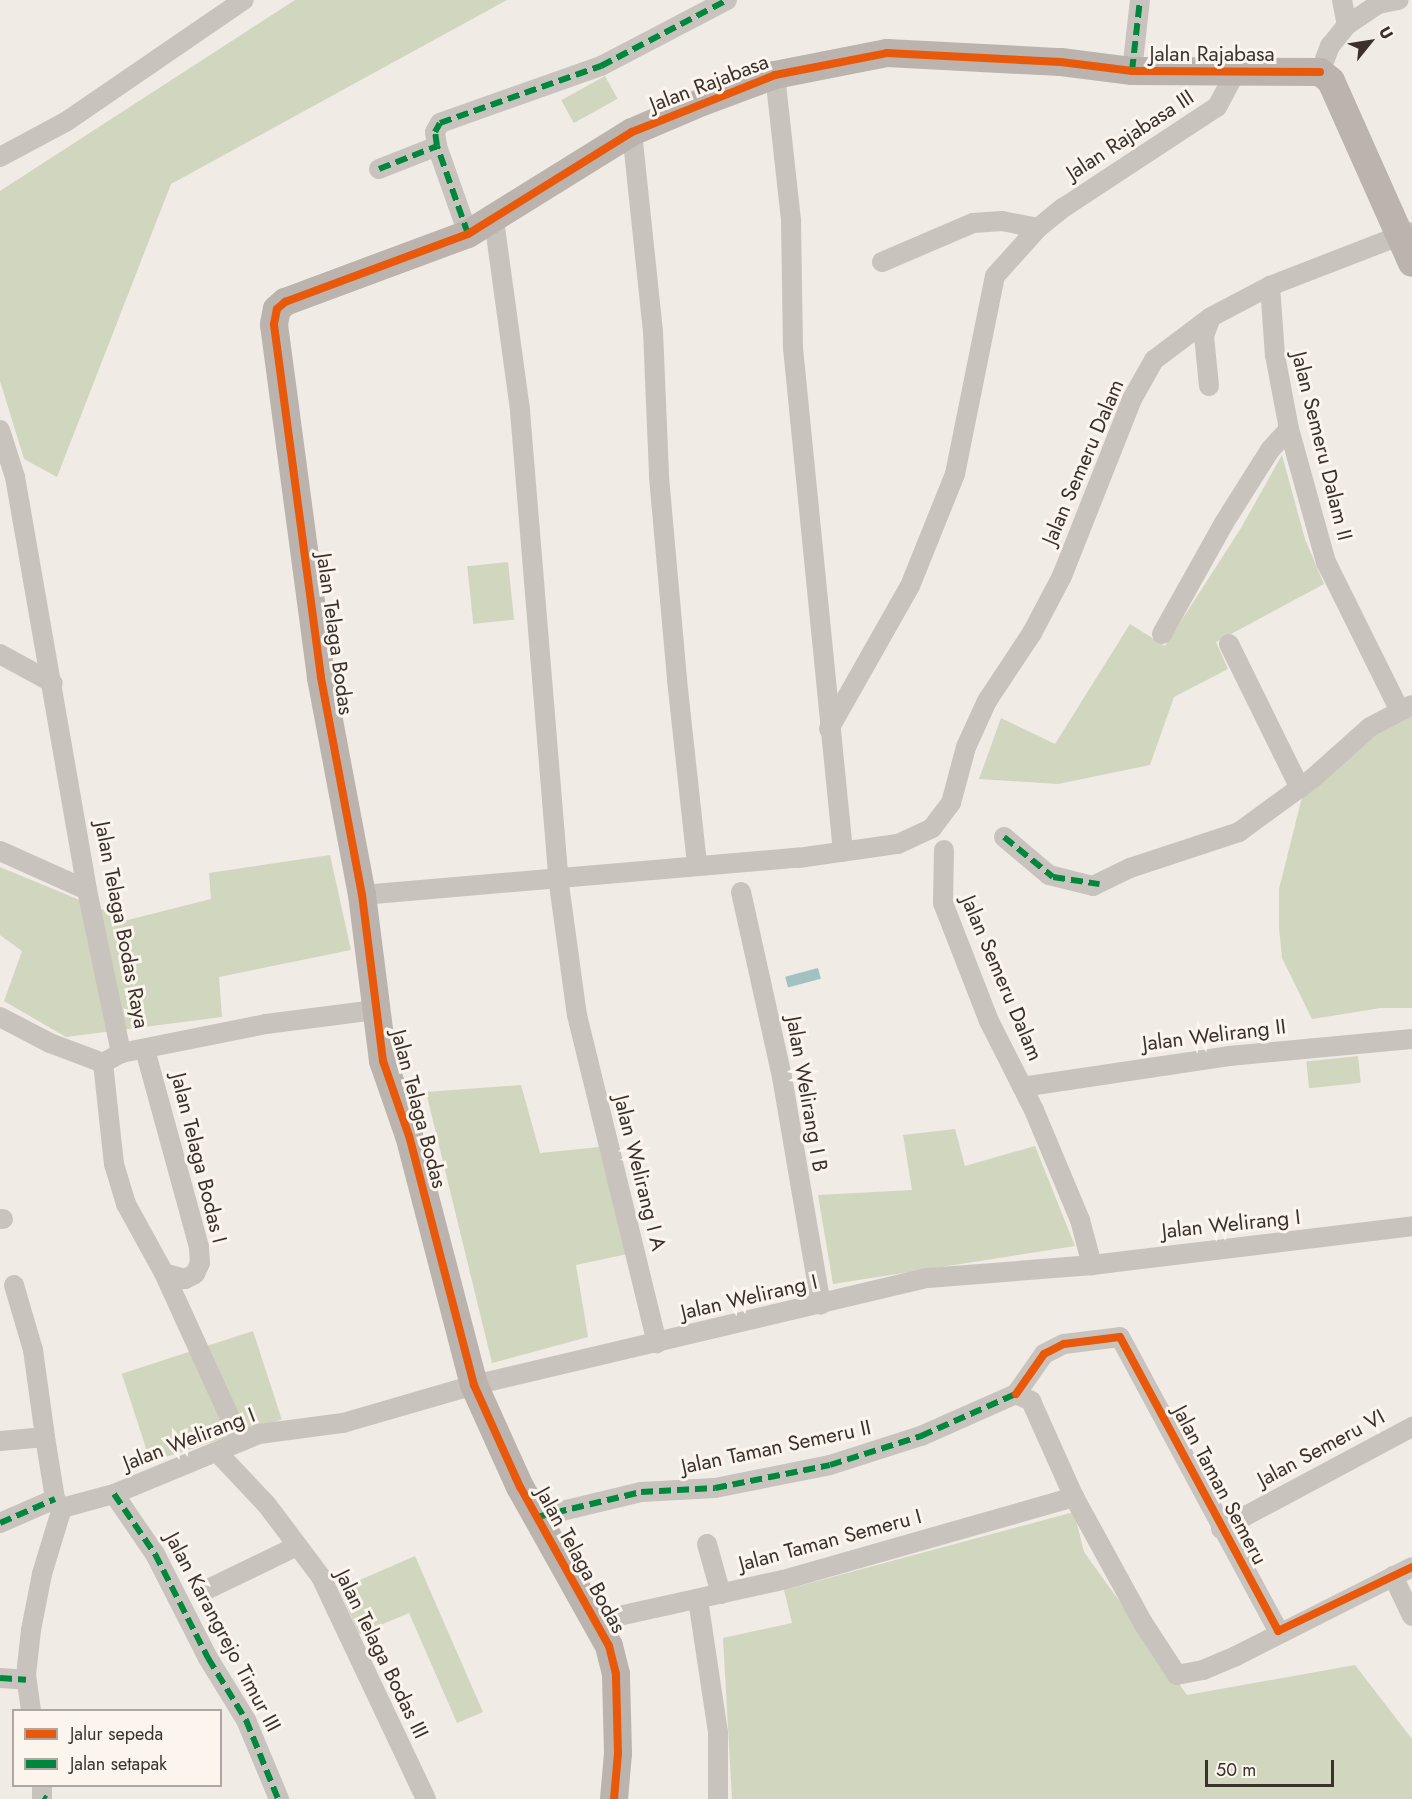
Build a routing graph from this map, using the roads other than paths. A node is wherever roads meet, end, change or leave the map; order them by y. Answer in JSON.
{"nodes":[{"id":1,"x":244,"y":0,"type":"edge"},
{"id":2,"x":727,"y":0,"type":"edge"},
{"id":3,"x":1140,"y":0,"type":"edge"},
{"id":4,"x":1342,"y":0,"type":"edge"},
{"id":5,"x":1399,"y":0,"type":"edge"},
{"id":6,"x":1347,"y":24,"type":"junction"},
{"id":7,"x":1132,"y":71,"type":"junction"},
{"id":8,"x":1236,"y":72,"type":"junction"},
{"id":9,"x":1320,"y":72,"type":"junction"},
{"id":10,"x":775,"y":75,"type":"junction"},
{"id":11,"x":632,"y":132,"type":"junction"},
{"id":12,"x":436,"y":146,"type":"junction"},
{"id":13,"x":0,"y":157,"type":"edge"},
{"id":14,"x":380,"y":169,"type":"dead end"},
{"id":15,"x":494,"y":220,"type":"junction"},
{"id":16,"x":1038,"y":228,"type":"junction"},
{"id":17,"x":1406,"y":232,"type":"edge"},
{"id":18,"x":468,"y":234,"type":"junction"},
{"id":19,"x":882,"y":262,"type":"dead end"},
{"id":20,"x":1412,"y":263,"type":"edge"},
{"id":21,"x":1270,"y":286,"type":"junction"},
{"id":22,"x":1211,"y":317,"type":"junction"},
{"id":23,"x":274,"y":324,"type":"joint"},
{"id":24,"x":1209,"y":386,"type":"dead end"},
{"id":25,"x":1289,"y":429,"type":"junction"},
{"id":26,"x":0,"y":430,"type":"edge"},
{"id":27,"x":1162,"y":634,"type":"dead end"},
{"id":28,"x":1229,"y":644,"type":"dead end"},
{"id":29,"x":0,"y":654,"type":"edge"},
{"id":30,"x":53,"y":683,"type":"junction"},
{"id":31,"x":1405,"y":707,"type":"edge"},
{"id":32,"x":829,"y":729,"type":"junction"},
{"id":33,"x":1300,"y":788,"type":"junction"},
{"id":34,"x":1004,"y":837,"type":"dead end"},
{"id":35,"x":944,"y":850,"type":"dead end"},
{"id":36,"x":0,"y":851,"type":"edge"},
{"id":37,"x":843,"y":852,"type":"junction"},
{"id":38,"x":697,"y":865,"type":"junction"},
{"id":39,"x":558,"y":877,"type":"junction"},
{"id":40,"x":87,"y":890,"type":"junction"},
{"id":41,"x":741,"y":892,"type":"dead end"},
{"id":42,"x":362,"y":895,"type":"junction"},
{"id":43,"x":375,"y":1010,"type":"junction"},
{"id":44,"x":0,"y":1017,"type":"edge"},
{"id":45,"x":1412,"y":1039,"type":"edge"},
{"id":46,"x":145,"y":1049,"type":"junction"},
{"id":47,"x":121,"y":1053,"type":"junction"},
{"id":48,"x":103,"y":1063,"type":"junction"},
{"id":49,"x":1022,"y":1087,"type":"junction"},
{"id":50,"x":1412,"y":1226,"type":"edge"},
{"id":51,"x":1092,"y":1265,"type":"junction"},
{"id":52,"x":164,"y":1273,"type":"junction"},
{"id":53,"x":14,"y":1286,"type":"dead end"},
{"id":54,"x":821,"y":1305,"type":"junction"},
{"id":55,"x":657,"y":1343,"type":"junction"},
{"id":56,"x":474,"y":1385,"type":"junction"},
{"id":57,"x":1016,"y":1394,"type":"junction"},
{"id":58,"x":1412,"y":1427,"type":"edge"},
{"id":59,"x":45,"y":1437,"type":"junction"},
{"id":60,"x":240,"y":1440,"type":"junction"},
{"id":61,"x":0,"y":1441,"type":"edge"},
{"id":62,"x":217,"y":1452,"type":"junction"},
{"id":63,"x":114,"y":1494,"type":"junction"},
{"id":64,"x":1074,"y":1497,"type":"junction"},
{"id":65,"x":58,"y":1503,"type":"junction"},
{"id":66,"x":537,"y":1517,"type":"junction"},
{"id":67,"x":0,"y":1523,"type":"edge"},
{"id":68,"x":1221,"y":1529,"type":"junction"},
{"id":69,"x":707,"y":1544,"type":"dead end"},
{"id":70,"x":297,"y":1546,"type":"junction"},
{"id":71,"x":1412,"y":1567,"type":"edge"},
{"id":72,"x":1393,"y":1576,"type":"junction"},
{"id":73,"x":206,"y":1590,"type":"dead end"},
{"id":74,"x":721,"y":1594,"type":"junction"},
{"id":75,"x":698,"y":1600,"type":"junction"},
{"id":76,"x":1412,"y":1616,"type":"edge"},
{"id":77,"x":596,"y":1621,"type":"junction"},
{"id":78,"x":1278,"y":1631,"type":"junction"},
{"id":79,"x":0,"y":1678,"type":"edge"},
{"id":80,"x":26,"y":1680,"type":"junction"},
{"id":81,"x":31,"y":1709,"type":"edge"},
{"id":82,"x":278,"y":1799,"type":"edge"},
{"id":83,"x":426,"y":1799,"type":"edge"},
{"id":84,"x":614,"y":1799,"type":"edge"},
{"id":85,"x":718,"y":1799,"type":"edge"}],
"edges":[{"from":1,"to":13,"type":"street"},
{"from":2,"to":12,"type":"street"},
{"from":3,"to":7,"type":"street"},
{"from":4,"to":6,"type":"street"},
{"from":5,"to":6,"type":"street"},
{"from":6,"to":9,"type":"street"},
{"from":7,"to":8,"type":"street","name":"Jalan Rajabasa"},
{"from":7,"to":10,"type":"street","name":"Jalan Rajabasa"},
{"from":8,"to":9,"type":"street","name":"Jalan Rajabasa"},
{"from":8,"to":16,"type":"street","name":"Jalan Rajabasa III"},
{"from":9,"to":17,"type":"street"},
{"from":10,"to":11,"type":"street","name":"Jalan Rajabasa"},
{"from":10,"to":32,"type":"street"},
{"from":11,"to":15,"type":"street","name":"Jalan Rajabasa"},
{"from":11,"to":38,"type":"street"},
{"from":12,"to":14,"type":"street"},
{"from":12,"to":18,"type":"street"},
{"from":15,"to":18,"type":"street","name":"Jalan Rajabasa"},
{"from":15,"to":39,"type":"street","name":"Jalan Welirang I A"},
{"from":16,"to":19,"type":"street"},
{"from":16,"to":32,"type":"street","name":"Jalan Rajabasa III"},
{"from":17,"to":20,"type":"street"},
{"from":17,"to":21,"type":"street","name":"Jalan Semeru Dalam"},
{"from":18,"to":23,"type":"street","name":"Jalan Rajabasa"},
{"from":21,"to":22,"type":"street","name":"Jalan Semeru Dalam"},
{"from":21,"to":25,"type":"street","name":"Jalan Semeru Dalam II"},
{"from":22,"to":24,"type":"street"},
{"from":22,"to":37,"type":"street","name":"Jalan Semeru Dalam"},
{"from":23,"to":42,"type":"street","name":"Jalan Telaga Bodas"},
{"from":25,"to":27,"type":"street"},
{"from":25,"to":31,"type":"street","name":"Jalan Semeru Dalam II"},
{"from":26,"to":30,"type":"street","name":"Jalan Telaga Bodas Raya"},
{"from":28,"to":33,"type":"street"},
{"from":29,"to":30,"type":"street"},
{"from":30,"to":40,"type":"street","name":"Jalan Telaga Bodas Raya"},
{"from":31,"to":33,"type":"street"},
{"from":32,"to":37,"type":"street"},
{"from":33,"to":34,"type":"street"},
{"from":35,"to":49,"type":"street","name":"Jalan Semeru Dalam"},
{"from":36,"to":40,"type":"street"},
{"from":37,"to":38,"type":"street"},
{"from":38,"to":39,"type":"street"},
{"from":39,"to":42,"type":"street"},
{"from":39,"to":55,"type":"street","name":"Jalan Welirang I A"},
{"from":40,"to":47,"type":"street","name":"Jalan Telaga Bodas Raya"},
{"from":41,"to":54,"type":"street","name":"Jalan Welirang I B"},
{"from":42,"to":43,"type":"street","name":"Jalan Telaga Bodas"},
{"from":43,"to":46,"type":"street","name":"Jalan Telaga Bodas Raya"},
{"from":43,"to":56,"type":"street","name":"Jalan Telaga Bodas"},
{"from":44,"to":48,"type":"street"},
{"from":45,"to":49,"type":"street","name":"Jalan Welirang II"},
{"from":46,"to":47,"type":"street","name":"Jalan Telaga Bodas Raya"},
{"from":46,"to":52,"type":"street","name":"Jalan Telaga Bodas I"},
{"from":47,"to":48,"type":"street"},
{"from":48,"to":52,"type":"street"},
{"from":49,"to":51,"type":"street","name":"Jalan Semeru Dalam"},
{"from":50,"to":51,"type":"street","name":"Jalan Welirang I"},
{"from":51,"to":54,"type":"street","name":"Jalan Welirang I"},
{"from":52,"to":60,"type":"street"},
{"from":53,"to":59,"type":"street"},
{"from":54,"to":55,"type":"street","name":"Jalan Welirang I"},
{"from":55,"to":56,"type":"street","name":"Jalan Welirang I"},
{"from":56,"to":60,"type":"street","name":"Jalan Welirang I"},
{"from":56,"to":66,"type":"street","name":"Jalan Telaga Bodas"},
{"from":57,"to":64,"type":"street"},
{"from":57,"to":66,"type":"street","name":"Jalan Taman Semeru II"},
{"from":57,"to":68,"type":"street","name":"Jalan Taman Semeru"},
{"from":58,"to":68,"type":"street","name":"Jalan Semeru VI"},
{"from":59,"to":61,"type":"street"},
{"from":59,"to":65,"type":"street"},
{"from":60,"to":62,"type":"street","name":"Jalan Welirang I"},
{"from":62,"to":63,"type":"street","name":"Jalan Welirang I"},
{"from":62,"to":70,"type":"street","name":"Jalan Telaga Bodas III"},
{"from":63,"to":65,"type":"street","name":"Jalan Welirang I"},
{"from":63,"to":82,"type":"street","name":"Jalan Karangrejo Timur III"},
{"from":64,"to":74,"type":"street","name":"Jalan Taman Semeru I"},
{"from":64,"to":78,"type":"street"},
{"from":65,"to":67,"type":"street","name":"Jalan Welirang I"},
{"from":65,"to":80,"type":"street"},
{"from":66,"to":77,"type":"street","name":"Jalan Telaga Bodas"},
{"from":68,"to":78,"type":"street","name":"Jalan Taman Semeru"},
{"from":69,"to":74,"type":"street"},
{"from":70,"to":73,"type":"street"},
{"from":70,"to":83,"type":"street","name":"Jalan Telaga Bodas III"},
{"from":71,"to":72,"type":"street"},
{"from":72,"to":76,"type":"street"},
{"from":72,"to":78,"type":"street"},
{"from":74,"to":75,"type":"street","name":"Jalan Taman Semeru I"},
{"from":75,"to":77,"type":"street","name":"Jalan Taman Semeru I"},
{"from":75,"to":85,"type":"street"},
{"from":77,"to":84,"type":"street","name":"Jalan Telaga Bodas"},
{"from":79,"to":80,"type":"street"},
{"from":80,"to":81,"type":"street"}]}
